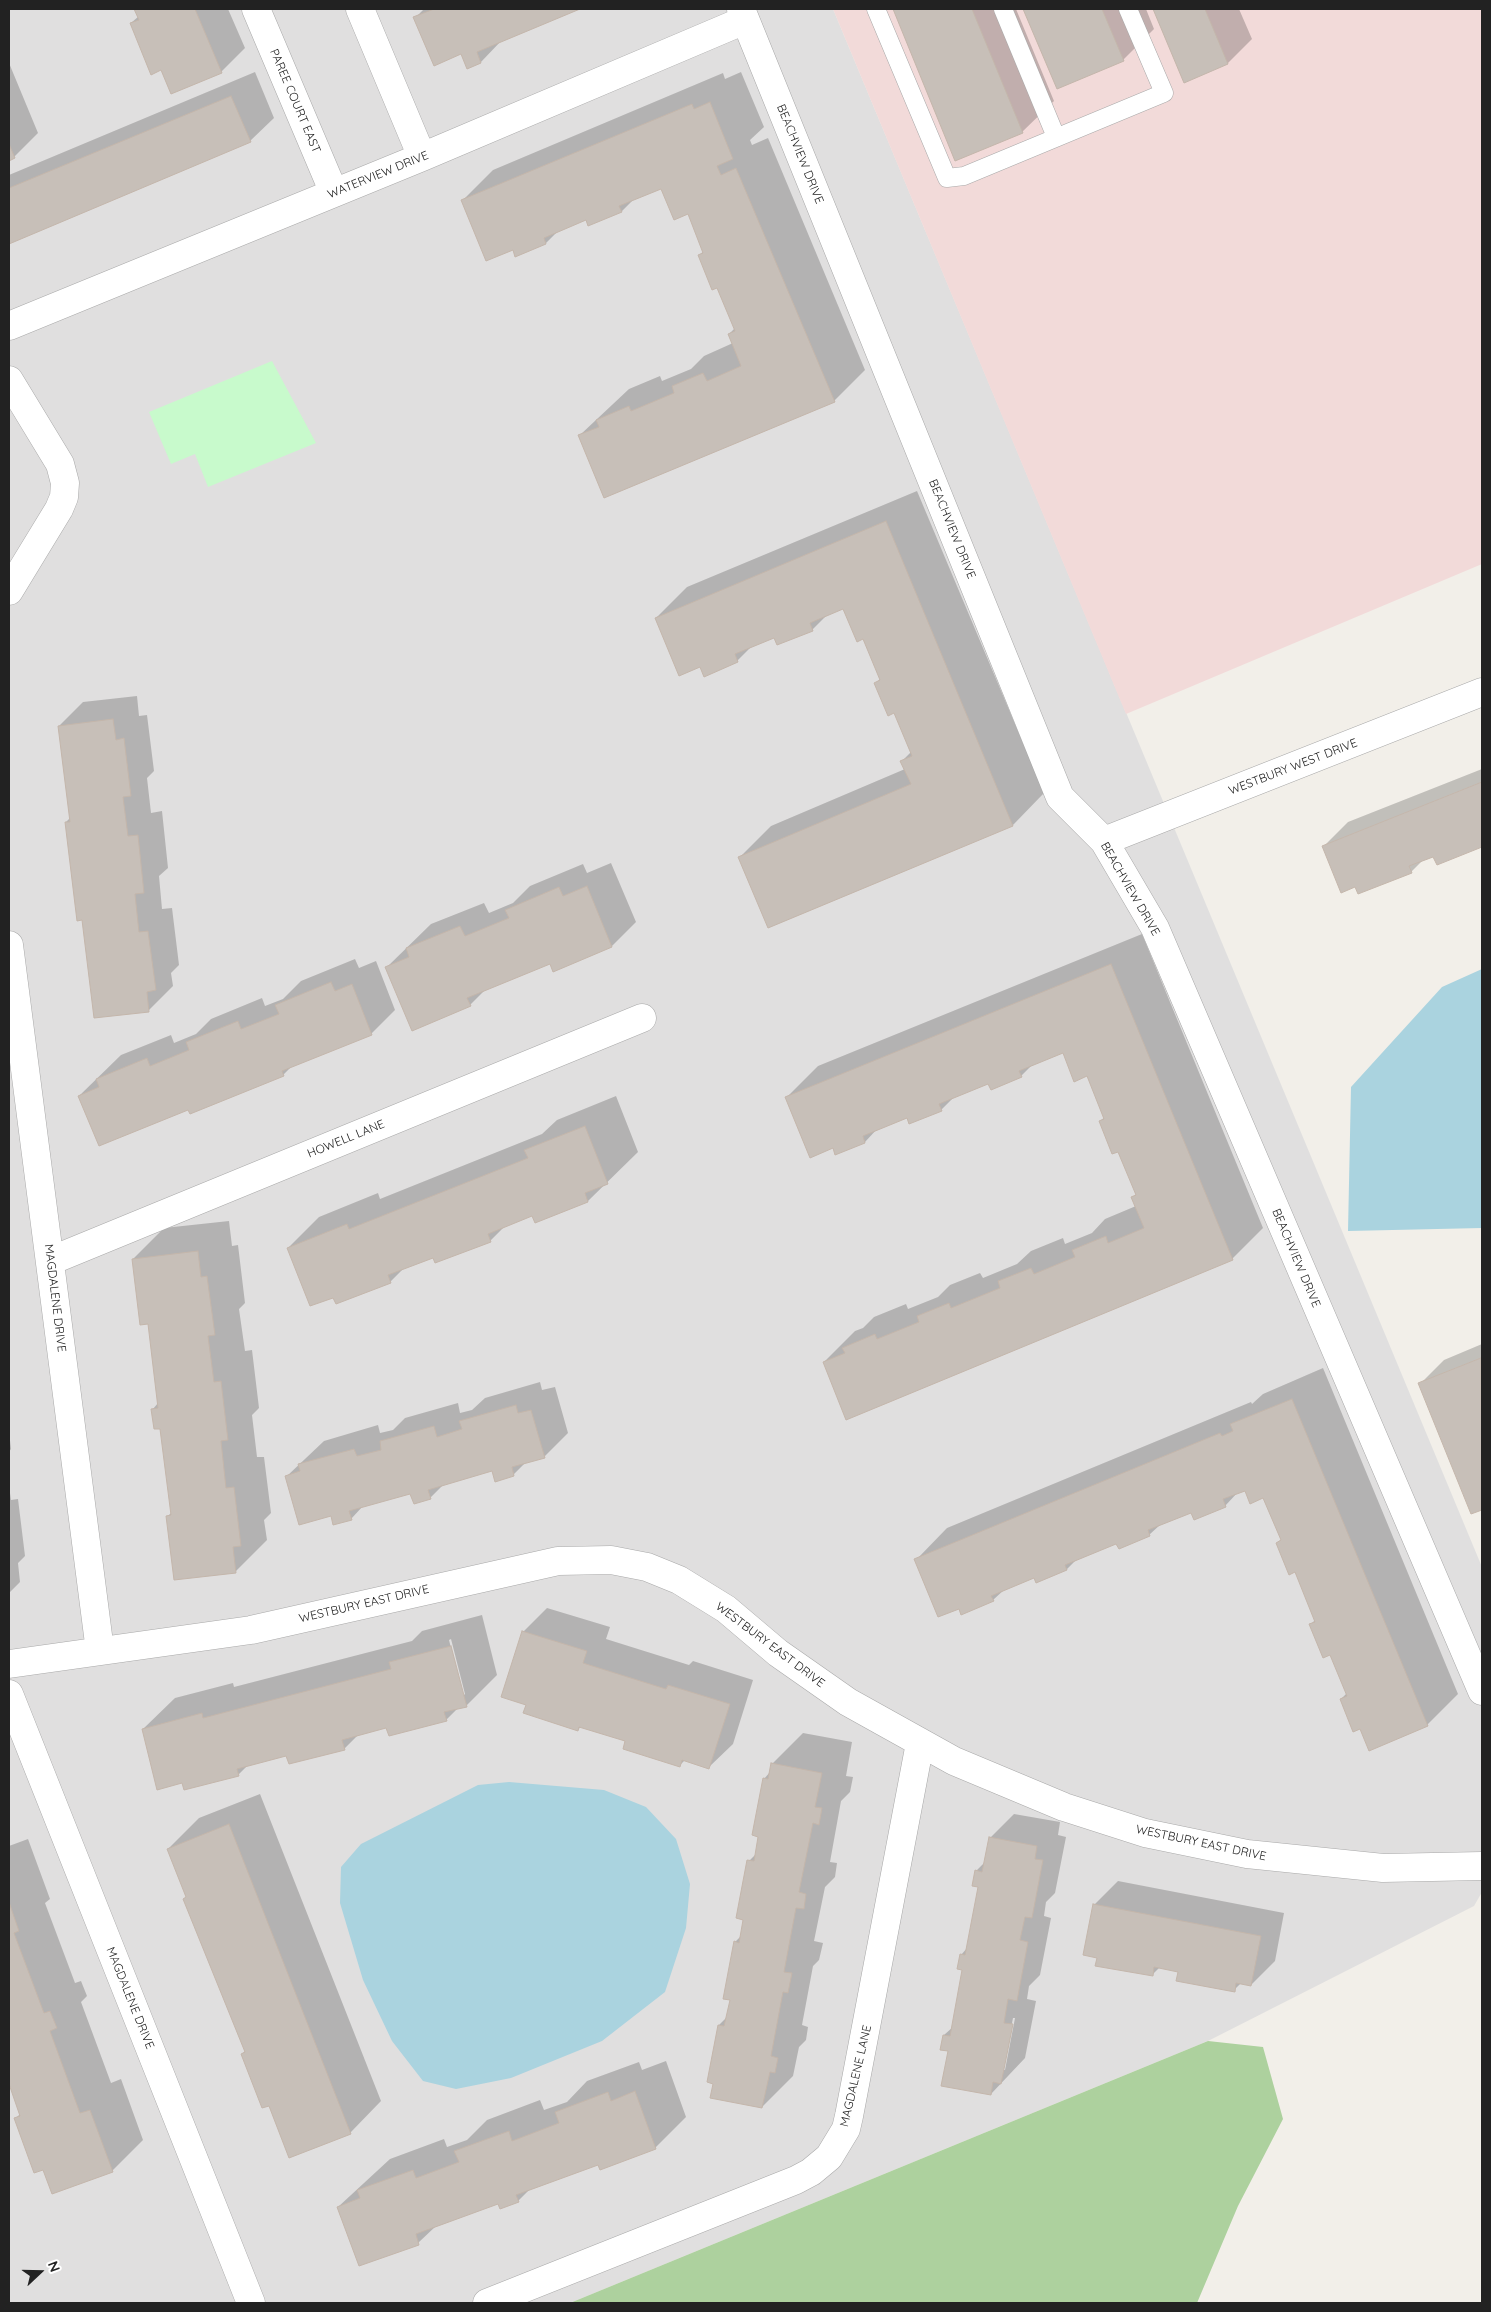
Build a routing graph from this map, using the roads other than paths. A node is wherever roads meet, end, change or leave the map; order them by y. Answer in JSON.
{"nodes":[{"id":1,"x":256,"y":9,"type":"edge"},
{"id":2,"x":360,"y":9,"type":"edge"},
{"id":3,"x":876,"y":9,"type":"edge"},
{"id":4,"x":1003,"y":9,"type":"edge"},
{"id":5,"x":1128,"y":9,"type":"edge"},
{"id":6,"x":743,"y":14,"type":"edge"},
{"id":7,"x":1056,"y":137,"type":"junction"},
{"id":8,"x":422,"y":157,"type":"junction"},
{"id":9,"x":334,"y":193,"type":"junction"},
{"id":10,"x":9,"y":326,"type":"edge"},
{"id":11,"x":9,"y":380,"type":"edge"},
{"id":12,"x":9,"y":591,"type":"edge"},
{"id":13,"x":1482,"y":692,"type":"edge"},
{"id":14,"x":1104,"y":841,"type":"junction"},
{"id":15,"x":9,"y":945,"type":"edge"},
{"id":16,"x":642,"y":1018,"type":"dead end"},
{"id":17,"x":50,"y":1261,"type":"junction"},
{"id":18,"x":100,"y":1651,"type":"junction"},
{"id":19,"x":9,"y":1664,"type":"edge"},
{"id":20,"x":1482,"y":1691,"type":"edge"},
{"id":21,"x":9,"y":1694,"type":"edge"},
{"id":22,"x":920,"y":1743,"type":"junction"},
{"id":23,"x":1482,"y":1866,"type":"edge"},
{"id":24,"x":251,"y":2303,"type":"edge"},
{"id":25,"x":487,"y":2303,"type":"edge"}],
"edges":[{"from":1,"to":9,"type":"street","name":"PAREE COURT EAST"},
{"from":2,"to":8,"type":"street"},
{"from":3,"to":7,"type":"lane"},
{"from":4,"to":7,"type":"lane"},
{"from":5,"to":7,"type":"lane"},
{"from":6,"to":8,"type":"street","name":"WATERVIEW DRIVE"},
{"from":6,"to":14,"type":"street","name":"BEACHVIEW DRIVE"},
{"from":8,"to":9,"type":"street","name":"WATERVIEW DRIVE"},
{"from":9,"to":10,"type":"street","name":"WATERVIEW DRIVE"},
{"from":11,"to":12,"type":"street"},
{"from":13,"to":14,"type":"street","name":"WESTBURY WEST DRIVE"},
{"from":14,"to":20,"type":"street","name":"BEACHVIEW DRIVE"},
{"from":15,"to":17,"type":"street","name":"MAGDALENE DRIVE"},
{"from":16,"to":17,"type":"street","name":"HOWELL LANE"},
{"from":17,"to":18,"type":"street","name":"MAGDALENE DRIVE"},
{"from":18,"to":19,"type":"street","name":"WESTBURY EAST DRIVE"},
{"from":18,"to":22,"type":"street","name":"WESTBURY EAST DRIVE"},
{"from":21,"to":24,"type":"street","name":"MAGDALENE DRIVE"},
{"from":22,"to":23,"type":"street","name":"WESTBURY EAST DRIVE"},
{"from":22,"to":25,"type":"street","name":"MAGDALENE LANE"}]}
